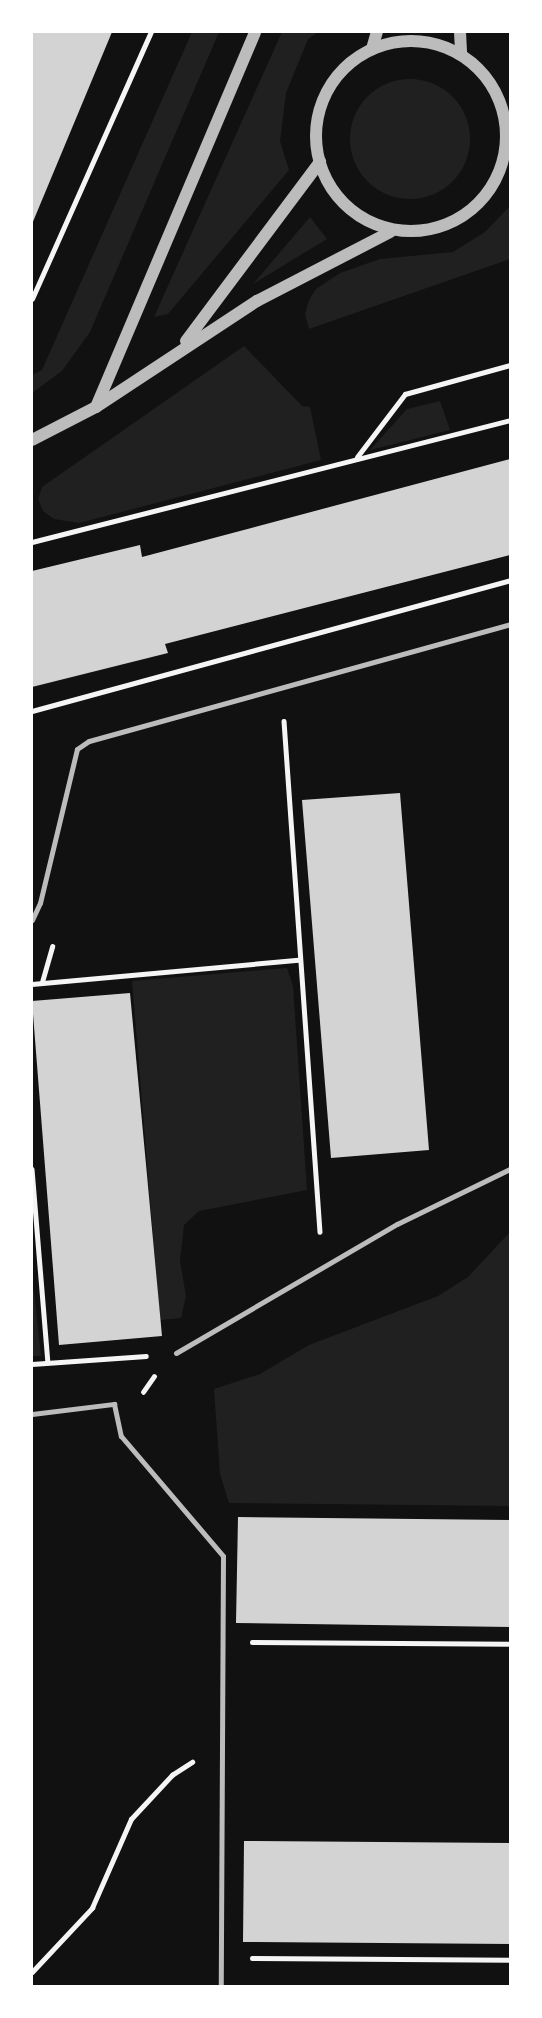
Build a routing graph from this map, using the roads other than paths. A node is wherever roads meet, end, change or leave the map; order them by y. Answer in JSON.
{"nodes":[{"id":1,"x":255,"y":32,"type":"edge"},
{"id":2,"x":377,"y":32,"type":"edge"},
{"id":3,"x":460,"y":32,"type":"edge"},
{"id":4,"x":372,"y":49,"type":"junction"},
{"id":5,"x":461,"y":54,"type":"junction"},
{"id":6,"x":505,"y":94,"type":"edge"},
{"id":7,"x":320,"y":162,"type":"junction"},
{"id":8,"x":505,"y":175,"type":"edge"},
{"id":9,"x":390,"y":232,"type":"junction"},
{"id":10,"x":181,"y":348,"type":"junction"},
{"id":11,"x":96,"y":407,"type":"junction"},
{"id":12,"x":32,"y":440,"type":"edge"},
{"id":13,"x":510,"y":624,"type":"edge"},
{"id":14,"x":32,"y":920,"type":"edge"},
{"id":15,"x":510,"y":1169,"type":"edge"},
{"id":16,"x":176,"y":1353,"type":"road end"},
{"id":17,"x":32,"y":1414,"type":"edge"},
{"id":18,"x":221,"y":1986,"type":"edge"}],
"edges":[{"from":1,"to":11,"type":"street"},
{"from":2,"to":4,"type":"street"},
{"from":3,"to":5,"type":"street"},
{"from":4,"to":5,"type":"street"},
{"from":4,"to":7,"type":"street"},
{"from":5,"to":6,"type":"street"},
{"from":6,"to":8,"type":"street"},
{"from":7,"to":9,"type":"street"},
{"from":7,"to":10,"type":"street"},
{"from":8,"to":9,"type":"street"},
{"from":9,"to":10,"type":"street"},
{"from":10,"to":11,"type":"street"},
{"from":11,"to":12,"type":"street"},
{"from":13,"to":14,"type":"lane"},
{"from":15,"to":16,"type":"lane"},
{"from":17,"to":18,"type":"lane"}]}
